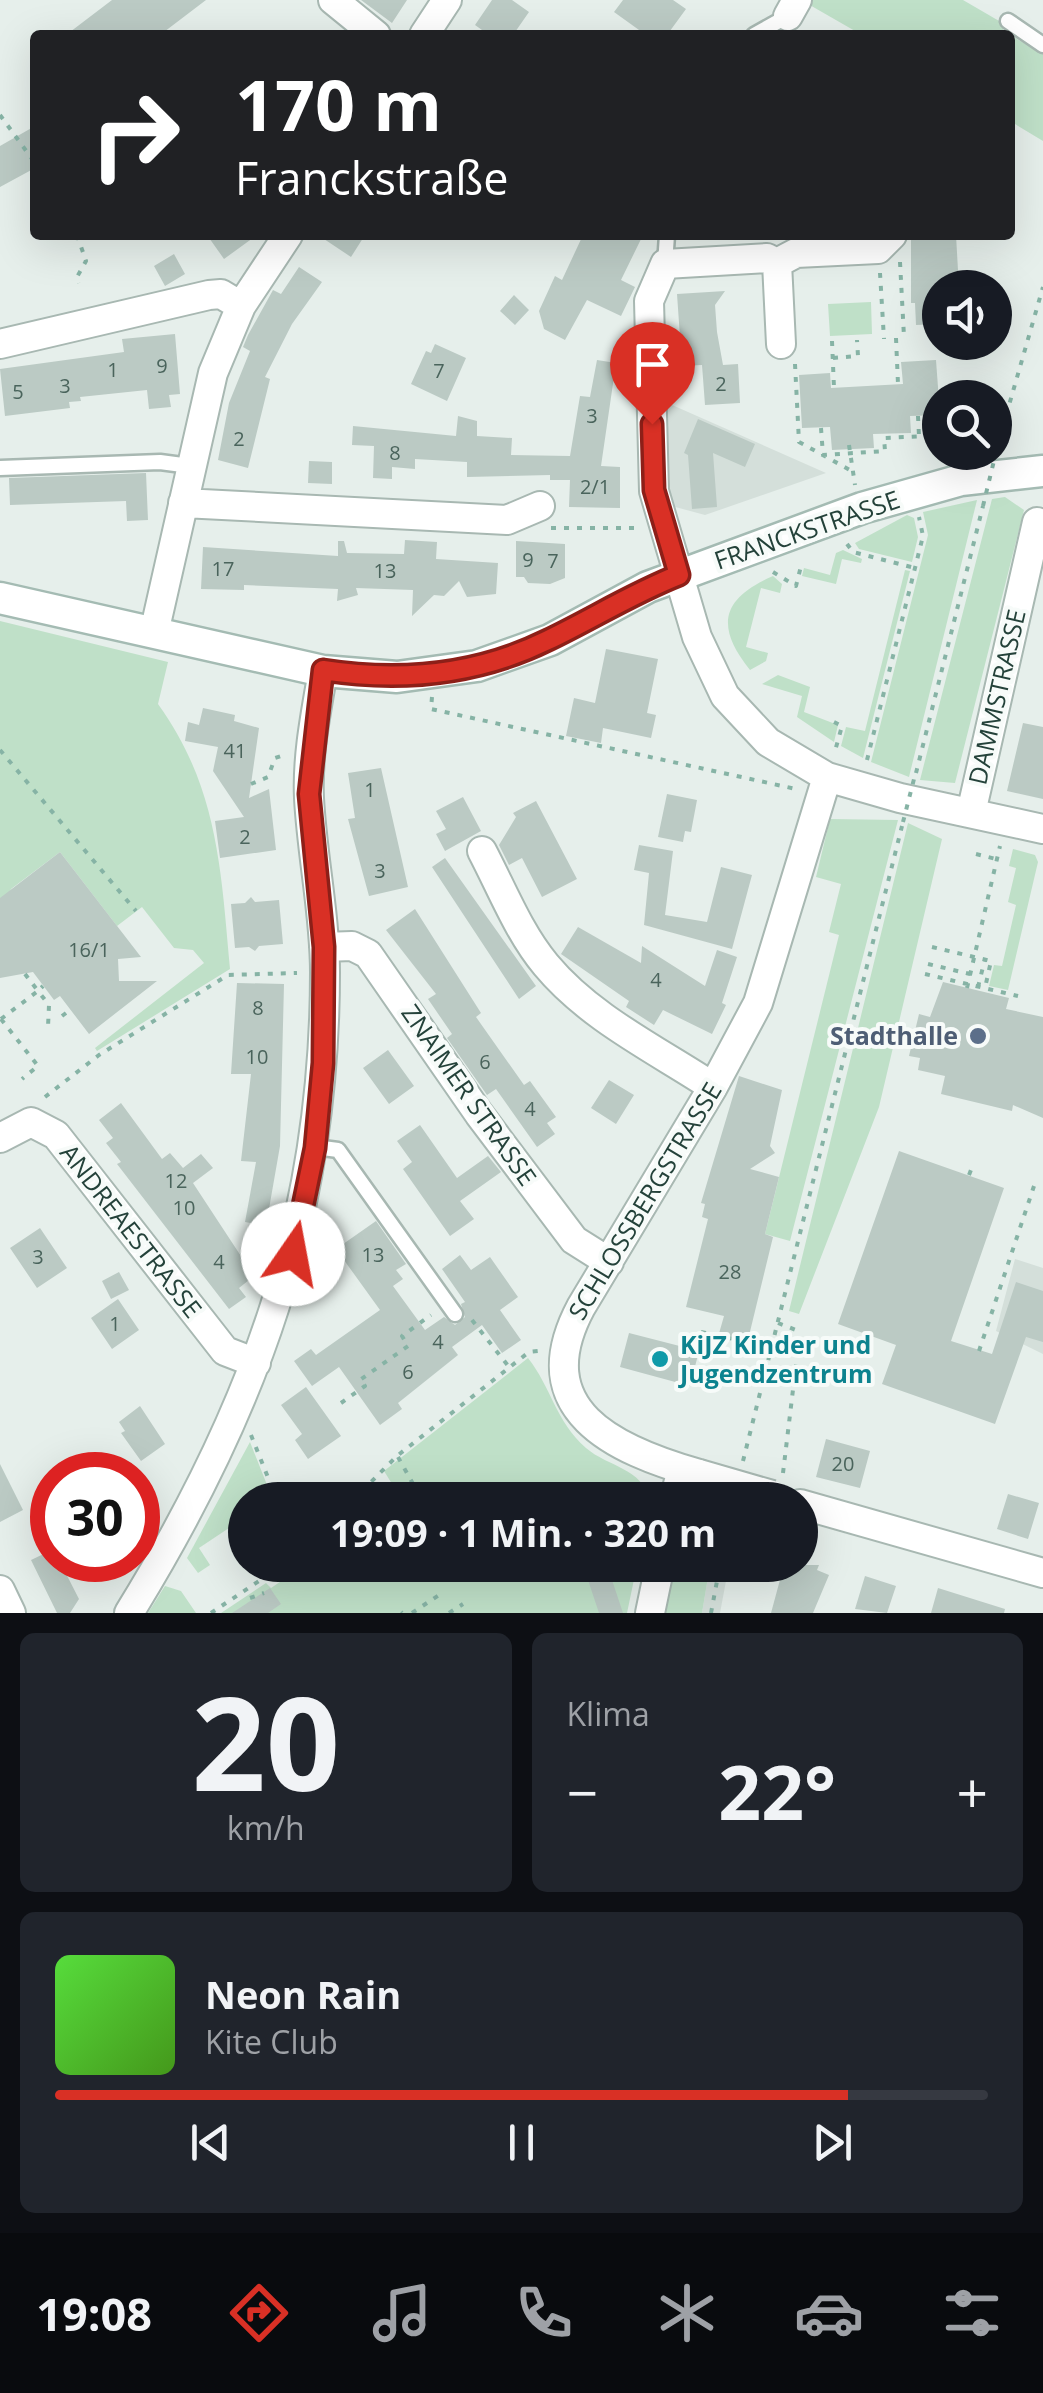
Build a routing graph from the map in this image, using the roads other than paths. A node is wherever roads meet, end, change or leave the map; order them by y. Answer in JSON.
{"nodes":[{"id":1,"x":333,"y":0,"type":"edge"},
{"id":2,"x":447,"y":0,"type":"edge"},
{"id":3,"x":792,"y":8,"type":"edge"},
{"id":4,"x":1008,"y":21,"type":"dead end"},
{"id":5,"x":370,"y":30,"type":"edge"},
{"id":6,"x":427,"y":30,"type":"edge"},
{"id":7,"x":761,"y":30,"type":"edge"},
{"id":8,"x":1043,"y":45,"type":"edge"},
{"id":9,"x":285,"y":240,"type":"edge"},
{"id":10,"x":667,"y":240,"type":"edge"},
{"id":11,"x":893,"y":252,"type":"edge"},
{"id":12,"x":777,"y":263,"type":"junction"},
{"id":13,"x":665,"y":264,"type":"junction"},
{"id":14,"x":241,"y":306,"type":"junction"},
{"id":15,"x":0,"y":344,"type":"edge"},
{"id":16,"x":788,"y":354,"type":"road end"},
{"id":17,"x":190,"y":466,"type":"junction"},
{"id":18,"x":0,"y":468,"type":"edge"},
{"id":19,"x":1043,"y":471,"type":"edge"},
{"id":20,"x":182,"y":504,"type":"junction"},
{"id":21,"x":540,"y":506,"type":"dead end"},
{"id":22,"x":1037,"y":522,"type":"dead end"},
{"id":23,"x":679,"y":575,"type":"junction"},
{"id":24,"x":0,"y":598,"type":"edge"},
{"id":25,"x":154,"y":633,"type":"junction"},
{"id":26,"x":323,"y":670,"type":"junction"},
{"id":27,"x":823,"y":786,"type":"junction"},
{"id":28,"x":971,"y":814,"type":"junction"},
{"id":29,"x":1043,"y":829,"type":"edge"},
{"id":30,"x":482,"y":852,"type":"dead end"},
{"id":31,"x":324,"y":947,"type":"junction"},
{"id":32,"x":714,"y":1087,"type":"junction"},
{"id":33,"x":0,"y":1138,"type":"edge"},
{"id":34,"x":315,"y":1148,"type":"junction"},
{"id":35,"x":609,"y":1262,"type":"junction"},
{"id":36,"x":455,"y":1308,"type":"road end"},
{"id":37,"x":256,"y":1363,"type":"junction"},
{"id":38,"x":690,"y":1472,"type":"junction"},
{"id":39,"x":684,"y":1482,"type":"edge"},
{"id":40,"x":737,"y":1482,"type":"edge"},
{"id":41,"x":818,"y":1509,"type":"edge"},
{"id":42,"x":1043,"y":1573,"type":"edge"},
{"id":43,"x":656,"y":1582,"type":"edge"},
{"id":44,"x":0,"y":1590,"type":"edge"},
{"id":45,"x":11,"y":1613,"type":"edge"},
{"id":46,"x":130,"y":1613,"type":"edge"},
{"id":47,"x":650,"y":1613,"type":"edge"}],
"edges":[{"from":1,"to":5,"type":"street"},
{"from":2,"to":6,"type":"street"},
{"from":3,"to":7,"type":"lane"},
{"from":4,"to":8,"type":"lane"},
{"from":9,"to":14,"type":"street"},
{"from":10,"to":13,"type":"lane"},
{"from":11,"to":12,"type":"street"},
{"from":12,"to":13,"type":"street"},
{"from":12,"to":16,"type":"street"},
{"from":13,"to":23,"type":"street"},
{"from":14,"to":15,"type":"street"},
{"from":14,"to":17,"type":"street"},
{"from":17,"to":18,"type":"lane"},
{"from":17,"to":20,"type":"street"},
{"from":19,"to":23,"type":"street","name":"FRANCKSTRASSE"},
{"from":20,"to":21,"type":"street"},
{"from":20,"to":25,"type":"street"},
{"from":22,"to":28,"type":"street","name":"DAMMSTRASSE"},
{"from":23,"to":26,"type":"street","name":"FRANCKSTRASSE"},
{"from":23,"to":27,"type":"street"},
{"from":24,"to":25,"type":"street","name":"FRANCKSTRASSE"},
{"from":25,"to":26,"type":"street","name":"FRANCKSTRASSE"},
{"from":26,"to":31,"type":"street"},
{"from":27,"to":28,"type":"street"},
{"from":27,"to":32,"type":"street","name":"SCHLOSSBERGSTRASSE"},
{"from":28,"to":29,"type":"street"},
{"from":30,"to":32,"type":"street"},
{"from":31,"to":34,"type":"street"},
{"from":31,"to":35,"type":"street","name":"ZNAIMER STRASSE"},
{"from":32,"to":35,"type":"street","name":"SCHLOSSBERGSTRASSE"},
{"from":33,"to":37,"type":"street","name":"ANDREAESTRASSE"},
{"from":34,"to":36,"type":"lane"},
{"from":34,"to":37,"type":"street"},
{"from":35,"to":38,"type":"street","name":"SCHLOSSBERGSTRASSE"},
{"from":37,"to":46,"type":"street"},
{"from":38,"to":39,"type":"street"},
{"from":38,"to":40,"type":"street","name":"SCHLOSSBERGSTRASSE","bridge":true},
{"from":41,"to":42,"type":"street"},
{"from":43,"to":47,"type":"street"},
{"from":44,"to":45,"type":"street"}]}
